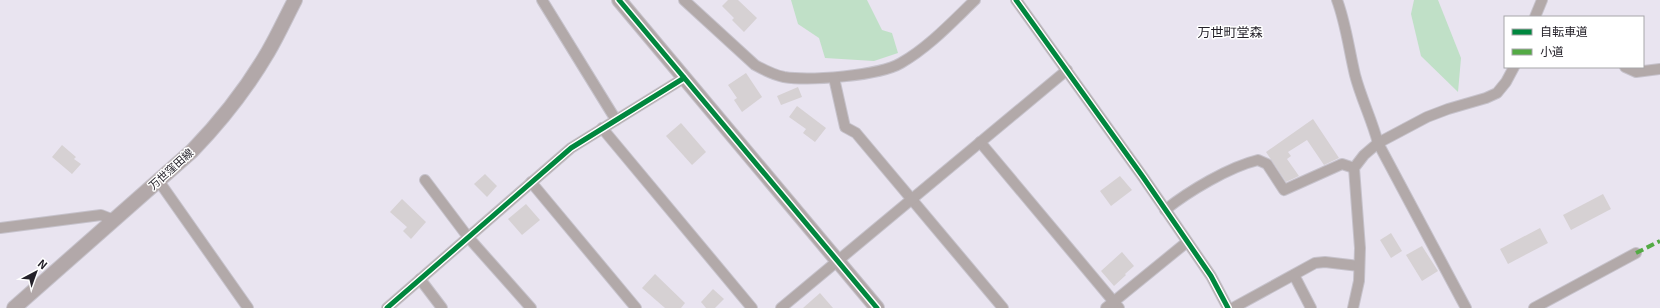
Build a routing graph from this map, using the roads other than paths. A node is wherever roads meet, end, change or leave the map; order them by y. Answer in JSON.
{"nodes":[{"id":1,"x":294,"y":0,"type":"edge"},
{"id":2,"x":542,"y":0,"type":"edge"},
{"id":3,"x":619,"y":0,"type":"edge"},
{"id":4,"x":684,"y":0,"type":"edge"},
{"id":5,"x":975,"y":0,"type":"edge"},
{"id":6,"x":1016,"y":0,"type":"edge"},
{"id":7,"x":1337,"y":0,"type":"edge"},
{"id":8,"x":1542,"y":0,"type":"edge"},
{"id":9,"x":1535,"y":16,"type":"edge"},
{"id":10,"x":1513,"y":68,"type":"edge"},
{"id":11,"x":1627,"y":68,"type":"edge"},
{"id":12,"x":1660,"y":69,"type":"edge"},
{"id":13,"x":1067,"y":70,"type":"junction"},
{"id":14,"x":684,"y":78,"type":"junction"},
{"id":15,"x":834,"y":78,"type":"junction"},
{"id":16,"x":616,"y":120,"type":"junction"},
{"id":17,"x":602,"y":128,"type":"junction"},
{"id":18,"x":980,"y":142,"type":"junction"},
{"id":19,"x":1378,"y":143,"type":"junction"},
{"id":20,"x":1354,"y":168,"type":"junction"},
{"id":21,"x":158,"y":180,"type":"junction"},
{"id":22,"x":425,"y":180,"type":"dead end"},
{"id":23,"x":531,"y":182,"type":"junction"},
{"id":24,"x":912,"y":200,"type":"junction"},
{"id":25,"x":1165,"y":210,"type":"junction"},
{"id":26,"x":114,"y":220,"type":"junction"},
{"id":27,"x":0,"y":228,"type":"edge"},
{"id":28,"x":468,"y":237,"type":"junction"},
{"id":29,"x":1187,"y":242,"type":"junction"},
{"id":30,"x":1636,"y":253,"type":"dead end"},
{"id":31,"x":838,"y":261,"type":"junction"},
{"id":32,"x":1359,"y":266,"type":"junction"},
{"id":33,"x":1294,"y":275,"type":"junction"},
{"id":34,"x":420,"y":280,"type":"junction"},
{"id":35,"x":1113,"y":306,"type":"edge"},
{"id":36,"x":14,"y":308,"type":"edge"},
{"id":37,"x":248,"y":308,"type":"edge"},
{"id":38,"x":387,"y":308,"type":"edge"},
{"id":39,"x":442,"y":308,"type":"edge"},
{"id":40,"x":531,"y":308,"type":"edge"},
{"id":41,"x":636,"y":308,"type":"edge"},
{"id":42,"x":752,"y":308,"type":"edge"},
{"id":43,"x":781,"y":308,"type":"edge"},
{"id":44,"x":877,"y":308,"type":"edge"},
{"id":45,"x":1003,"y":308,"type":"edge"},
{"id":46,"x":1228,"y":308,"type":"edge"},
{"id":47,"x":1233,"y":308,"type":"edge"},
{"id":48,"x":1311,"y":308,"type":"edge"},
{"id":49,"x":1353,"y":308,"type":"edge"},
{"id":50,"x":1466,"y":308,"type":"edge"},
{"id":51,"x":1534,"y":308,"type":"edge"}],
"edges":[{"from":1,"to":21,"type":"main road","name":"万世窪田線"},
{"from":2,"to":16,"type":"street"},
{"from":3,"to":14,"type":"main road"},
{"from":4,"to":15,"type":"street"},
{"from":5,"to":15,"type":"street"},
{"from":6,"to":13,"type":"street"},
{"from":7,"to":19,"type":"street"},
{"from":8,"to":9,"type":"street"},
{"from":10,"to":19,"type":"street"},
{"from":11,"to":12,"type":"street"},
{"from":13,"to":18,"type":"street"},
{"from":13,"to":25,"type":"street"},
{"from":14,"to":16,"type":"street"},
{"from":14,"to":31,"type":"main road"},
{"from":15,"to":24,"type":"street"},
{"from":16,"to":17,"type":"street"},
{"from":17,"to":23,"type":"street"},
{"from":17,"to":42,"type":"street"},
{"from":18,"to":24,"type":"street"},
{"from":18,"to":35,"type":"street"},
{"from":19,"to":20,"type":"street"},
{"from":19,"to":50,"type":"street"},
{"from":20,"to":25,"type":"street"},
{"from":20,"to":32,"type":"street"},
{"from":21,"to":26,"type":"main road","name":"万世窪田線"},
{"from":21,"to":37,"type":"street"},
{"from":22,"to":28,"type":"street"},
{"from":23,"to":28,"type":"street"},
{"from":23,"to":41,"type":"street"},
{"from":24,"to":31,"type":"street"},
{"from":24,"to":45,"type":"street"},
{"from":25,"to":29,"type":"street"},
{"from":26,"to":27,"type":"street"},
{"from":26,"to":36,"type":"main road","name":"万世窪田線"},
{"from":28,"to":34,"type":"street"},
{"from":28,"to":40,"type":"street"},
{"from":29,"to":35,"type":"street"},
{"from":29,"to":46,"type":"street"},
{"from":30,"to":51,"type":"street"},
{"from":31,"to":43,"type":"street"},
{"from":31,"to":44,"type":"main road"},
{"from":32,"to":33,"type":"street"},
{"from":32,"to":49,"type":"street"},
{"from":33,"to":47,"type":"street"},
{"from":33,"to":48,"type":"street"},
{"from":34,"to":38,"type":"street"},
{"from":34,"to":39,"type":"street"}]}
